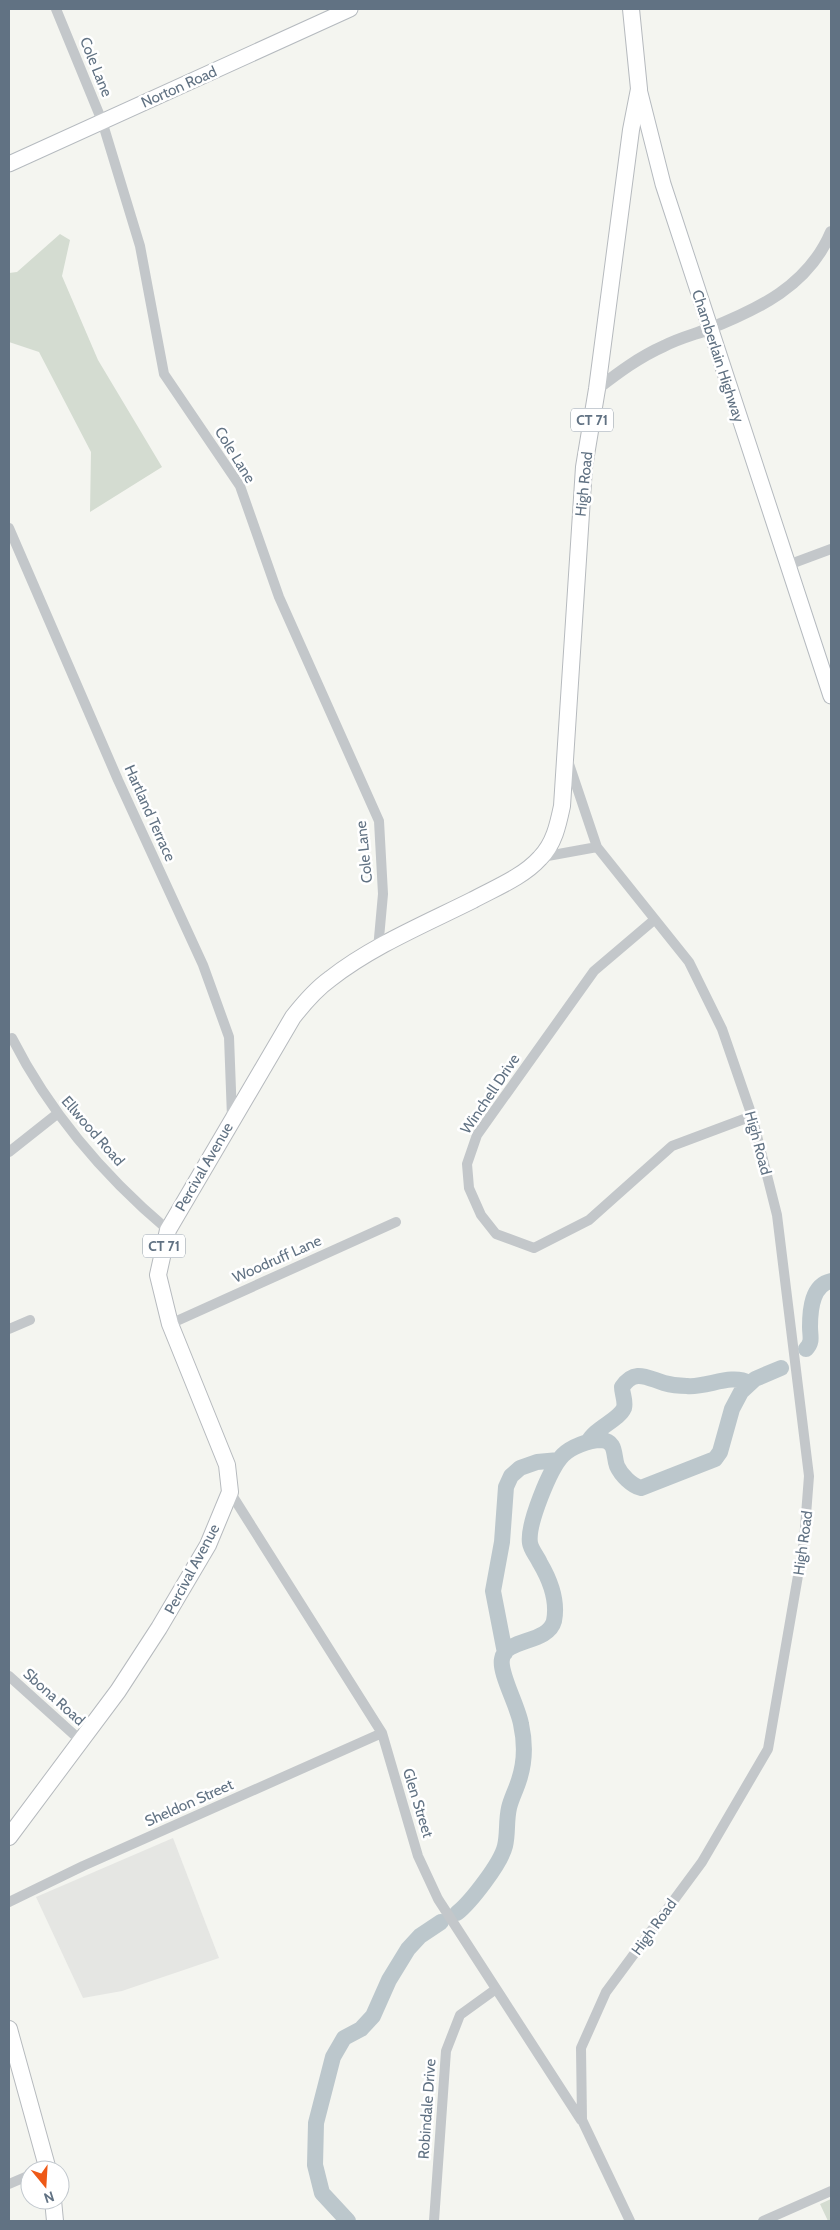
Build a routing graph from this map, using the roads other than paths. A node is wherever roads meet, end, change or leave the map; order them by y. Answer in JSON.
{"nodes":[{"id":1,"x":56,"y":9,"type":"edge"},
{"id":2,"x":350,"y":9,"type":"edge"},
{"id":3,"x":631,"y":9,"type":"edge"},
{"id":4,"x":640,"y":89,"type":"junction"},
{"id":5,"x":102,"y":121,"type":"junction"},
{"id":6,"x":9,"y":164,"type":"edge"},
{"id":7,"x":831,"y":232,"type":"edge"},
{"id":8,"x":709,"y":329,"type":"junction"},
{"id":9,"x":597,"y":389,"type":"junction"},
{"id":10,"x":9,"y":528,"type":"edge"},
{"id":11,"x":831,"y":549,"type":"edge"},
{"id":12,"x":788,"y":564,"type":"junction"},
{"id":13,"x":831,"y":696,"type":"edge"},
{"id":14,"x":566,"y":753,"type":"junction"},
{"id":15,"x":597,"y":847,"type":"junction"},
{"id":16,"x":542,"y":856,"type":"junction"},
{"id":17,"x":654,"y":920,"type":"junction"},
{"id":18,"x":378,"y":949,"type":"junction"},
{"id":19,"x":10,"y":1036,"type":"edge"},
{"id":20,"x":57,"y":1114,"type":"junction"},
{"id":21,"x":752,"y":1116,"type":"junction"},
{"id":22,"x":232,"y":1118,"type":"junction"},
{"id":23,"x":9,"y":1152,"type":"edge"},
{"id":24,"x":396,"y":1222,"type":"dead end"},
{"id":25,"x":168,"y":1230,"type":"junction"},
{"id":26,"x":30,"y":1320,"type":"dead end"},
{"id":27,"x":170,"y":1324,"type":"junction"},
{"id":28,"x":9,"y":1329,"type":"edge"},
{"id":29,"x":230,"y":1492,"type":"junction"},
{"id":30,"x":9,"y":1676,"type":"edge"},
{"id":31,"x":382,"y":1733,"type":"junction"},
{"id":32,"x":80,"y":1740,"type":"junction"},
{"id":33,"x":9,"y":1837,"type":"edge"},
{"id":34,"x":9,"y":1902,"type":"edge"},
{"id":35,"x":496,"y":1989,"type":"junction"},
{"id":36,"x":9,"y":2029,"type":"edge"},
{"id":37,"x":582,"y":2120,"type":"junction"},
{"id":38,"x":44,"y":2160,"type":"edge"},
{"id":39,"x":831,"y":2191,"type":"edge"},
{"id":40,"x":434,"y":2221,"type":"edge"},
{"id":41,"x":630,"y":2221,"type":"edge"},
{"id":42,"x":763,"y":2221,"type":"edge"}],
"edges":[{"from":1,"to":5,"type":"street","name":"Cole Lane"},
{"from":2,"to":5,"type":"main road","name":"Norton Road"},
{"from":3,"to":4,"type":"main road","name":"Chamberlain Highway","number":"CT 71"},
{"from":4,"to":8,"type":"main road","name":"Chamberlain Highway"},
{"from":4,"to":9,"type":"main road","name":"High Road","number":"CT 71"},
{"from":5,"to":6,"type":"main road","name":"Norton Road"},
{"from":5,"to":18,"type":"street","name":"Cole Lane"},
{"from":7,"to":8,"type":"street"},
{"from":8,"to":9,"type":"street"},
{"from":8,"to":12,"type":"main road","name":"Chamberlain Highway"},
{"from":9,"to":14,"type":"main road","name":"High Road","number":"CT 71"},
{"from":10,"to":22,"type":"street","name":"Hartland Terrace"},
{"from":11,"to":12,"type":"street"},
{"from":12,"to":13,"type":"main road","name":"Chamberlain Highway"},
{"from":14,"to":15,"type":"street","name":"High Road"},
{"from":14,"to":16,"type":"main road","name":"Percival Avenue","number":"CT 71"},
{"from":15,"to":16,"type":"street"},
{"from":15,"to":17,"type":"street","name":"High Road"},
{"from":16,"to":18,"type":"main road","name":"Percival Avenue","number":"CT 71"},
{"from":17,"to":21,"type":"street","name":"High Road"},
{"from":17,"to":21,"type":"street","name":"Winchell Drive"},
{"from":18,"to":22,"type":"main road","name":"Percival Avenue","number":"CT 71"},
{"from":19,"to":20,"type":"street","name":"Ellwood Road"},
{"from":20,"to":23,"type":"street"},
{"from":20,"to":25,"type":"street","name":"Ellwood Road"},
{"from":21,"to":37,"type":"street","name":"High Road"},
{"from":22,"to":25,"type":"main road","name":"Percival Avenue","number":"CT 71"},
{"from":24,"to":27,"type":"street","name":"Woodruff Lane"},
{"from":25,"to":27,"type":"main road","name":"Percival Avenue","number":"CT 71"},
{"from":26,"to":28,"type":"street"},
{"from":27,"to":29,"type":"main road","name":"Percival Avenue","number":"CT 71"},
{"from":29,"to":31,"type":"street","name":"Glen Street"},
{"from":29,"to":32,"type":"main road","name":"Percival Avenue","number":"CT 71"},
{"from":30,"to":32,"type":"street","name":"Sbona Road"},
{"from":31,"to":34,"type":"street","name":"Sheldon Street"},
{"from":31,"to":35,"type":"street","name":"Glen Street"},
{"from":32,"to":33,"type":"main road","name":"Percival Avenue","number":"CT 71"},
{"from":35,"to":37,"type":"street","name":"Glen Street"},
{"from":35,"to":40,"type":"street","name":"Robindale Drive"},
{"from":36,"to":38,"type":"main road"},
{"from":37,"to":41,"type":"street","name":"High Road"},
{"from":39,"to":42,"type":"street"}]}
